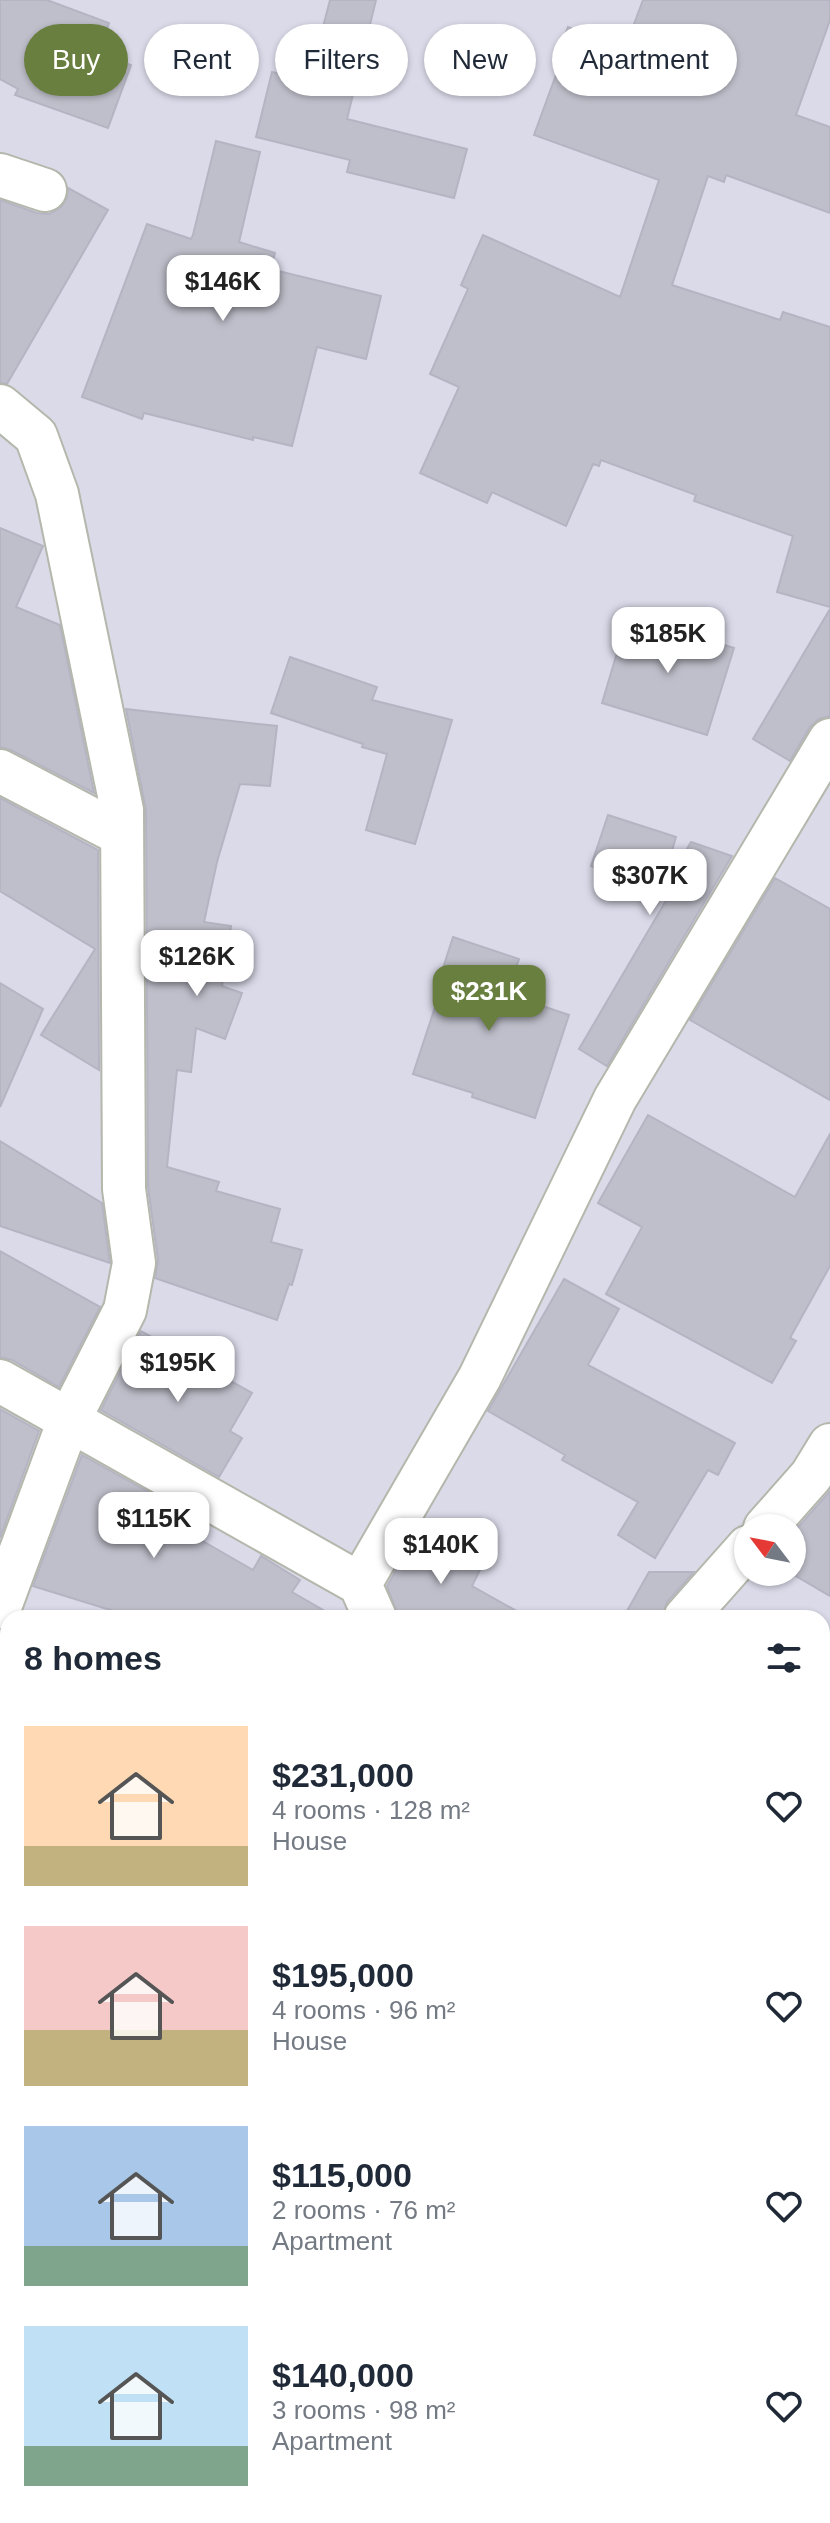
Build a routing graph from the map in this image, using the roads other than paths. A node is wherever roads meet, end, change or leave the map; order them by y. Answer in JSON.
{"nodes":[{"id":1,"x":0,"y":175,"type":"edge"},
{"id":2,"x":45,"y":190,"type":"dead end"},
{"id":3,"x":0,"y":406,"type":"edge"},
{"id":4,"x":830,"y":740,"type":"edge"},
{"id":5,"x":0,"y":771,"type":"edge"},
{"id":6,"x":122,"y":835,"type":"junction"},
{"id":7,"x":0,"y":1381,"type":"edge"},
{"id":8,"x":69,"y":1420,"type":"junction"},
{"id":9,"x":830,"y":1445,"type":"edge"},
{"id":10,"x":777,"y":1514,"type":"edge"},
{"id":11,"x":734,"y":1563,"type":"edge"},
{"id":12,"x":368,"y":1601,"type":"edge"},
{"id":13,"x":0,"y":1607,"type":"edge"},
{"id":14,"x":692,"y":1610,"type":"edge"}],
"edges":[{"from":1,"to":2,"type":"street"},
{"from":3,"to":6,"type":"street"},
{"from":4,"to":12,"type":"street"},
{"from":5,"to":6,"type":"street"},
{"from":6,"to":8,"type":"street"},
{"from":7,"to":8,"type":"street"},
{"from":8,"to":12,"type":"street"},
{"from":8,"to":13,"type":"street"},
{"from":9,"to":10,"type":"street"},
{"from":11,"to":14,"type":"street"}]}
